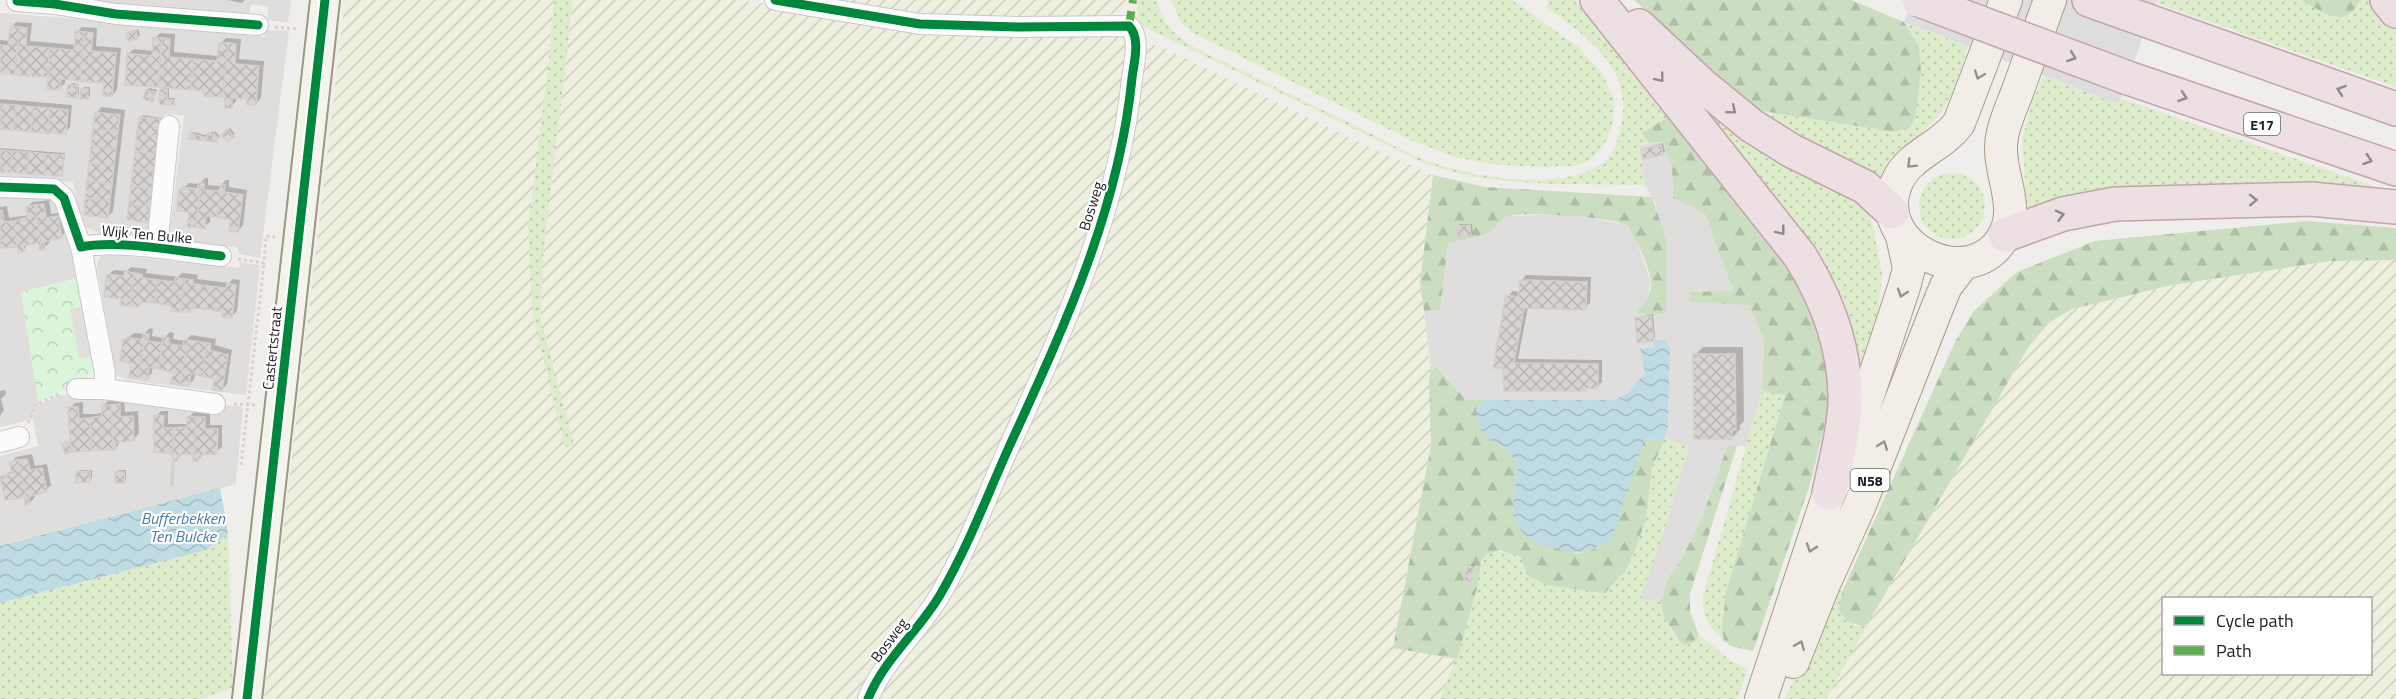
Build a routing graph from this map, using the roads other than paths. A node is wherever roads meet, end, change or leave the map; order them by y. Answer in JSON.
{"nodes":[{"id":1,"x":325,"y":0,"type":"edge"},
{"id":2,"x":775,"y":0,"type":"edge"},
{"id":3,"x":1596,"y":0,"type":"edge"},
{"id":4,"x":1611,"y":0,"type":"edge"},
{"id":5,"x":1919,"y":0,"type":"edge"},
{"id":6,"x":2006,"y":0,"type":"edge"},
{"id":7,"x":2050,"y":0,"type":"edge"},
{"id":8,"x":2089,"y":0,"type":"edge"},
{"id":9,"x":2387,"y":0,"type":"edge"},
{"id":10,"x":17,"y":1,"type":"edge"},
{"id":11,"x":55,"y":2,"type":"edge"},
{"id":12,"x":2396,"y":11,"type":"edge"},
{"id":13,"x":258,"y":25,"type":"road end"},
{"id":14,"x":2396,"y":109,"type":"edge"},
{"id":15,"x":169,"y":126,"type":"dead end"},
{"id":16,"x":2396,"y":170,"type":"edge"},
{"id":17,"x":0,"y":187,"type":"edge"},
{"id":18,"x":2396,"y":207,"type":"edge"},
{"id":19,"x":1897,"y":224,"type":"junction"},
{"id":20,"x":2005,"y":235,"type":"junction"},
{"id":21,"x":81,"y":247,"type":"junction"},
{"id":22,"x":157,"y":248,"type":"junction"},
{"id":23,"x":221,"y":256,"type":"road end"},
{"id":24,"x":1963,"y":264,"type":"junction"},
{"id":25,"x":77,"y":389,"type":"road end"},
{"id":26,"x":104,"y":389,"type":"junction"},
{"id":27,"x":215,"y":404,"type":"road end"},
{"id":28,"x":19,"y":437,"type":"road end"},
{"id":29,"x":0,"y":442,"type":"edge"},
{"id":30,"x":1830,"y":493,"type":"junction"},
{"id":31,"x":247,"y":699,"type":"edge"},
{"id":32,"x":868,"y":699,"type":"edge"},
{"id":33,"x":1761,"y":699,"type":"edge"},
{"id":34,"x":1779,"y":699,"type":"edge"}],
"edges":[{"from":1,"to":31,"type":"main road","name":"Castertstraat"},
{"from":2,"to":32,"type":"street","name":"Bosweg"},
{"from":3,"to":30,"type":"highway","one_way":true},
{"from":4,"to":19,"type":"highway","one_way":true},
{"from":5,"to":16,"type":"highway","number":"E17","one_way":true,"bridge":true},
{"from":6,"to":19,"type":"main road","number":"N58","one_way":true},
{"from":7,"to":20,"type":"main road"},
{"from":14,"to":8,"type":"highway","one_way":true},
{"from":9,"to":12,"type":"highway"},
{"from":10,"to":11,"type":"street"},
{"from":11,"to":13,"type":"street"},
{"from":15,"to":22,"type":"street","name":"Wijk Ten Bulke"},
{"from":17,"to":21,"type":"street","name":"Wijk Ten Bulke"},
{"from":20,"to":18,"type":"highway","one_way":true},
{"from":19,"to":24,"type":"main road"},
{"from":19,"to":30,"type":"main road","number":"N58","one_way":true},
{"from":20,"to":24,"type":"main road","number":"N58"},
{"from":21,"to":22,"type":"street","name":"Wijk Ten Bulke"},
{"from":21,"to":26,"type":"street","name":"Wijk Ten Bulke"},
{"from":22,"to":23,"type":"street","name":"Wijk Ten Bulke"},
{"from":34,"to":24,"type":"main road","number":"N58","one_way":true},
{"from":25,"to":26,"type":"street"},
{"from":26,"to":27,"type":"street"},
{"from":28,"to":29,"type":"street"},
{"from":30,"to":33,"type":"main road","number":"N58","one_way":true}]}
